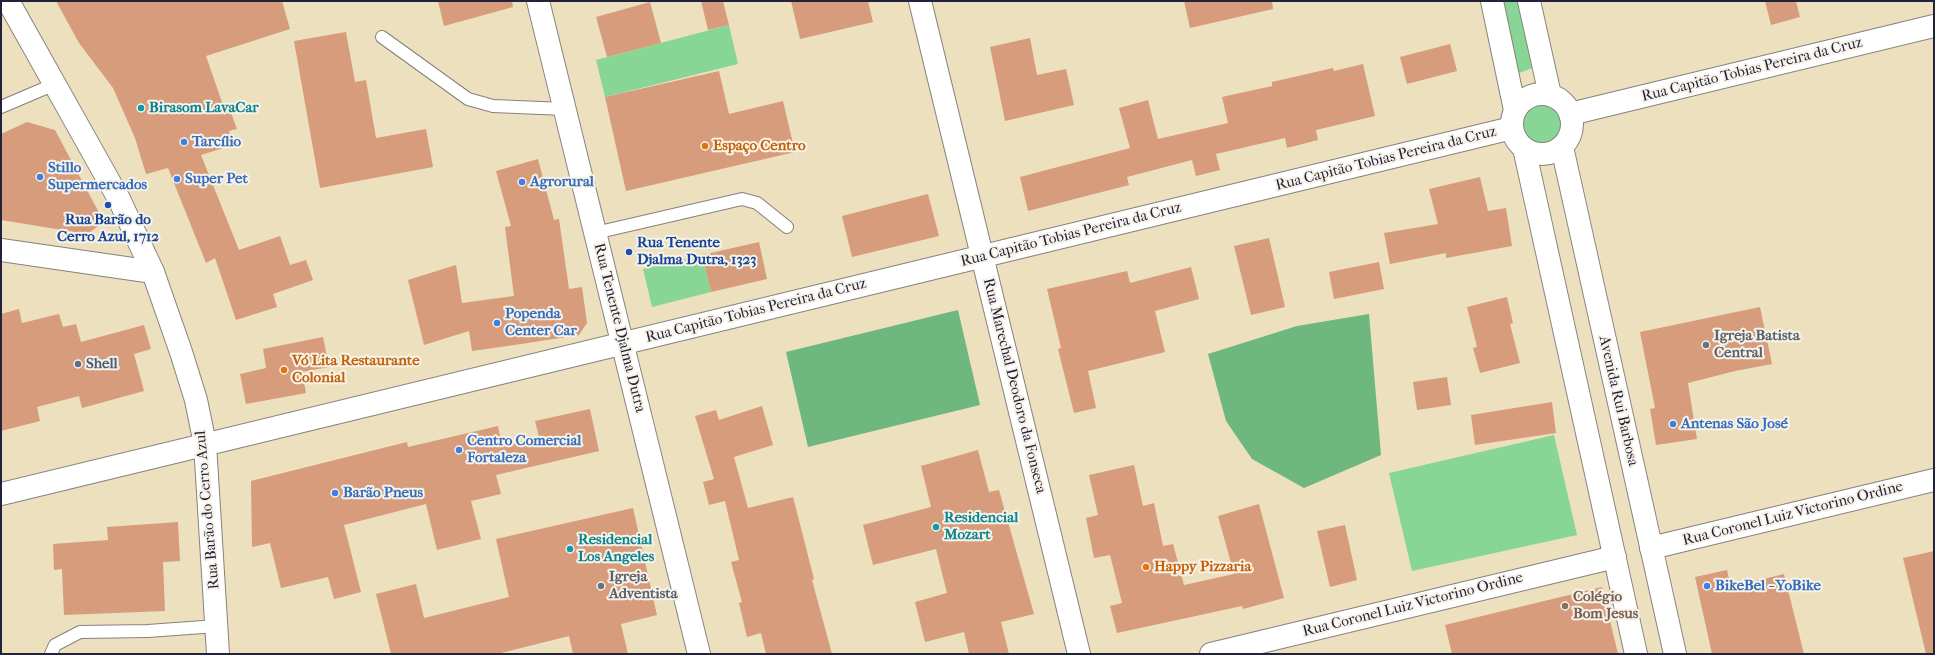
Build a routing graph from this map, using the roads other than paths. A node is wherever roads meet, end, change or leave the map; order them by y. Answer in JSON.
{"nodes":[{"id":1,"x":8,"y":1,"type":"edge"},
{"id":2,"x":538,"y":1,"type":"edge"},
{"id":3,"x":920,"y":1,"type":"edge"},
{"id":4,"x":1492,"y":1,"type":"edge"},
{"id":5,"x":1529,"y":1,"type":"edge"},
{"id":6,"x":1934,"y":26,"type":"edge"},
{"id":7,"x":382,"y":37,"type":"dead end"},
{"id":8,"x":55,"y":84,"type":"junction"},
{"id":9,"x":1550,"y":95,"type":"junction"},
{"id":10,"x":1,"y":107,"type":"edge"},
{"id":11,"x":565,"y":110,"type":"junction"},
{"id":12,"x":1570,"y":114,"type":"junction"},
{"id":13,"x":1513,"y":119,"type":"junction"},
{"id":14,"x":1562,"y":147,"type":"junction"},
{"id":15,"x":1524,"y":148,"type":"junction"},
{"id":16,"x":787,"y":227,"type":"dead end"},
{"id":17,"x":595,"y":233,"type":"junction"},
{"id":18,"x":1,"y":250,"type":"edge"},
{"id":19,"x":982,"y":257,"type":"junction"},
{"id":20,"x":153,"y":272,"type":"junction"},
{"id":21,"x":622,"y":343,"type":"junction"},
{"id":22,"x":204,"y":444,"type":"junction"},
{"id":23,"x":1934,"y":480,"type":"edge"},
{"id":24,"x":1,"y":494,"type":"edge"},
{"id":25,"x":1651,"y":548,"type":"junction"},
{"id":26,"x":1615,"y":557,"type":"junction"},
{"id":27,"x":217,"y":626,"type":"junction"},
{"id":28,"x":50,"y":654,"type":"edge"},
{"id":29,"x":218,"y":654,"type":"edge"},
{"id":30,"x":699,"y":654,"type":"edge"},
{"id":31,"x":1079,"y":654,"type":"edge"},
{"id":32,"x":1211,"y":654,"type":"edge"},
{"id":33,"x":1636,"y":654,"type":"edge"},
{"id":34,"x":1675,"y":654,"type":"edge"}],
"edges":[{"from":1,"to":8,"type":"street","name":"Rua Barão do Cerro Azul"},
{"from":2,"to":11,"type":"street","name":"Rua Tenente Djalma Dutra"},
{"from":3,"to":19,"type":"street","name":"Rua Marechal Deodoro da Fonseca"},
{"from":4,"to":13,"type":"street"},
{"from":5,"to":9,"type":"street"},
{"from":6,"to":12,"type":"street","name":"Rua Capitão Tobias Pereira da Cruz"},
{"from":7,"to":11,"type":"lane"},
{"from":8,"to":10,"type":"lane"},
{"from":8,"to":20,"type":"street","name":"Rua Barão do Cerro Azul"},
{"from":9,"to":12,"type":"street"},
{"from":9,"to":13,"type":"street"},
{"from":11,"to":17,"type":"street","name":"Rua Tenente Djalma Dutra"},
{"from":12,"to":14,"type":"street"},
{"from":13,"to":15,"type":"street"},
{"from":13,"to":19,"type":"street","name":"Rua Capitão Tobias Pereira da Cruz"},
{"from":14,"to":15,"type":"street"},
{"from":14,"to":25,"type":"street","name":"Avenida Rui Barbosa"},
{"from":15,"to":26,"type":"street"},
{"from":16,"to":17,"type":"lane"},
{"from":17,"to":21,"type":"street","name":"Rua Tenente Djalma Dutra"},
{"from":18,"to":20,"type":"street"},
{"from":19,"to":21,"type":"street","name":"Rua Capitão Tobias Pereira da Cruz"},
{"from":19,"to":31,"type":"street","name":"Rua Marechal Deodoro da Fonseca"},
{"from":20,"to":22,"type":"street","name":"Rua Barão do Cerro Azul"},
{"from":21,"to":22,"type":"street","name":"Rua Capitão Tobias Pereira da Cruz"},
{"from":21,"to":30,"type":"street","name":"Rua Tenente Djalma Dutra"},
{"from":22,"to":24,"type":"street","name":"Rua Capitão Tobias Pereira da Cruz"},
{"from":22,"to":27,"type":"street","name":"Rua Barão do Cerro Azul"},
{"from":23,"to":25,"type":"street","name":"Rua Coronel Luiz Victorino Ordine"},
{"from":25,"to":34,"type":"street","name":"Avenida Rui Barbosa"},
{"from":26,"to":32,"type":"street","name":"Rua Coronel Luiz Victorino Ordine"},
{"from":26,"to":33,"type":"street"},
{"from":27,"to":28,"type":"lane"},
{"from":27,"to":29,"type":"street","name":"Rua Barão do Cerro Azul"}]}
